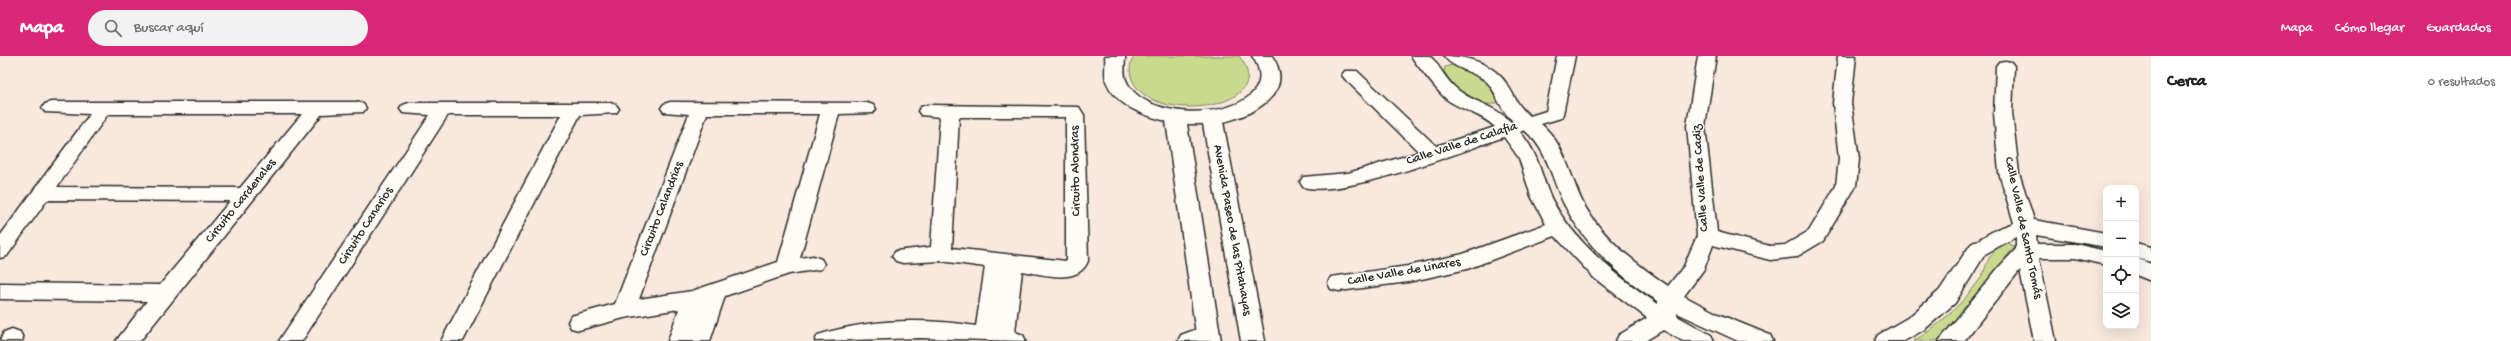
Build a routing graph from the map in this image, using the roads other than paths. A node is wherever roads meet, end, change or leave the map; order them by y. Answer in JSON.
{"nodes":[{"id":1,"x":1115,"y":56,"type":"edge"},
{"id":2,"x":1262,"y":56,"type":"edge"},
{"id":3,"x":1566,"y":56,"type":"edge"},
{"id":4,"x":1707,"y":56,"type":"edge"},
{"id":5,"x":1847,"y":56,"type":"edge"},
{"id":6,"x":1455,"y":58,"type":"edge"},
{"id":7,"x":1426,"y":61,"type":"edge"},
{"id":8,"x":2005,"y":66,"type":"dead end"},
{"id":9,"x":1351,"y":75,"type":"dead end"},
{"id":10,"x":1508,"y":106,"type":"junction"},
{"id":11,"x":51,"y":108,"type":"dead end"},
{"id":12,"x":103,"y":108,"type":"junction"},
{"id":13,"x":357,"y":108,"type":"dead end"},
{"id":14,"x":670,"y":108,"type":"dead end"},
{"id":15,"x":316,"y":109,"type":"junction"},
{"id":16,"x":409,"y":109,"type":"dead end"},
{"id":17,"x":610,"y":109,"type":"dead end"},
{"id":18,"x":700,"y":109,"type":"junction"},
{"id":19,"x":831,"y":109,"type":"junction"},
{"id":20,"x":867,"y":109,"type":"dead end"},
{"id":21,"x":442,"y":110,"type":"junction"},
{"id":22,"x":573,"y":110,"type":"junction"},
{"id":23,"x":927,"y":111,"type":"dead end"},
{"id":24,"x":950,"y":112,"type":"junction"},
{"id":25,"x":1487,"y":112,"type":"junction"},
{"id":26,"x":1176,"y":117,"type":"junction"},
{"id":27,"x":1212,"y":118,"type":"junction"},
{"id":28,"x":1528,"y":123,"type":"junction"},
{"id":29,"x":1506,"y":129,"type":"junction"},
{"id":30,"x":1433,"y":154,"type":"junction"},
{"id":31,"x":1310,"y":182,"type":"dead end"},
{"id":32,"x":42,"y":193,"type":"junction"},
{"id":33,"x":245,"y":195,"type":"junction"},
{"id":34,"x":2024,"y":226,"type":"junction"},
{"id":35,"x":1558,"y":227,"type":"junction"},
{"id":36,"x":1706,"y":236,"type":"junction"},
{"id":37,"x":2103,"y":239,"type":"edge"},
{"id":38,"x":0,"y":251,"type":"edge"},
{"id":39,"x":2026,"y":251,"type":"junction"},
{"id":40,"x":2139,"y":251,"type":"edge"},
{"id":41,"x":941,"y":254,"type":"junction"},
{"id":42,"x":2151,"y":255,"type":"edge"},
{"id":43,"x":903,"y":256,"type":"dead end"},
{"id":44,"x":2103,"y":257,"type":"edge"},
{"id":45,"x":1004,"y":262,"type":"junction"},
{"id":46,"x":813,"y":264,"type":"dead end"},
{"id":47,"x":787,"y":267,"type":"junction"},
{"id":48,"x":2139,"y":267,"type":"edge"},
{"id":49,"x":2151,"y":273,"type":"edge"},
{"id":50,"x":1339,"y":283,"type":"dead end"},
{"id":51,"x":0,"y":291,"type":"edge"},
{"id":52,"x":716,"y":292,"type":"junction"},
{"id":53,"x":166,"y":293,"type":"junction"},
{"id":54,"x":694,"y":299,"type":"junction"},
{"id":55,"x":1668,"y":309,"type":"junction"},
{"id":56,"x":624,"y":310,"type":"junction"},
{"id":57,"x":579,"y":322,"type":"dead end"},
{"id":58,"x":1002,"y":339,"type":"edge"},
{"id":59,"x":1202,"y":339,"type":"edge"},
{"id":60,"x":127,"y":341,"type":"edge"},
{"id":61,"x":290,"y":341,"type":"edge"},
{"id":62,"x":452,"y":341,"type":"edge"},
{"id":63,"x":679,"y":341,"type":"edge"},
{"id":64,"x":699,"y":341,"type":"edge"},
{"id":65,"x":826,"y":341,"type":"edge"},
{"id":66,"x":1253,"y":341,"type":"edge"},
{"id":67,"x":1627,"y":341,"type":"edge"},
{"id":68,"x":1703,"y":341,"type":"edge"},
{"id":69,"x":1762,"y":341,"type":"edge"},
{"id":70,"x":1886,"y":341,"type":"edge"},
{"id":71,"x":1950,"y":341,"type":"edge"},
{"id":72,"x":2045,"y":341,"type":"edge"}],
"edges":[{"from":1,"to":26,"type":"street"},
{"from":2,"to":27,"type":"street"},
{"from":3,"to":28,"type":"street","name":"Calle Valle de Calafia"},
{"from":4,"to":36,"type":"street","name":"Calle Valle de Cadiz"},
{"from":5,"to":36,"type":"street"},
{"from":6,"to":7,"type":"street"},
{"from":6,"to":10,"type":"street"},
{"from":7,"to":25,"type":"street"},
{"from":8,"to":34,"type":"street","name":"Calle Valle de Santo Tomás"},
{"from":9,"to":30,"type":"street"},
{"from":10,"to":25,"type":"street"},
{"from":10,"to":28,"type":"street"},
{"from":11,"to":12,"type":"street"},
{"from":12,"to":15,"type":"street"},
{"from":12,"to":32,"type":"street"},
{"from":13,"to":15,"type":"street"},
{"from":14,"to":18,"type":"street"},
{"from":15,"to":33,"type":"street","name":"Circuito Cardenales"},
{"from":16,"to":21,"type":"street"},
{"from":17,"to":22,"type":"street"},
{"from":18,"to":19,"type":"street"},
{"from":18,"to":56,"type":"street","name":"Circuito Calandrias"},
{"from":19,"to":20,"type":"street"},
{"from":19,"to":47,"type":"street"},
{"from":21,"to":22,"type":"street"},
{"from":21,"to":61,"type":"street","name":"Circuito Canarios"},
{"from":22,"to":62,"type":"street"},
{"from":23,"to":24,"type":"street","name":"Circuito Alondras"},
{"from":24,"to":41,"type":"street"},
{"from":24,"to":45,"type":"street","name":"Circuito Alondras"},
{"from":25,"to":29,"type":"street"},
{"from":26,"to":27,"type":"street"},
{"from":26,"to":59,"type":"street"},
{"from":27,"to":66,"type":"street","name":"Avenida Paseo de las Pitahayas"},
{"from":28,"to":29,"type":"street","name":"Calle Valle de Calafia"},
{"from":28,"to":55,"type":"street"},
{"from":29,"to":30,"type":"street","name":"Calle Valle de Calafia"},
{"from":29,"to":35,"type":"street"},
{"from":30,"to":31,"type":"street","name":"Calle Valle de Calafia"},
{"from":32,"to":33,"type":"street"},
{"from":32,"to":38,"type":"street"},
{"from":33,"to":53,"type":"street","name":"Circuito Cardenales"},
{"from":34,"to":37,"type":"street"},
{"from":34,"to":39,"type":"street","name":"Calle Valle de Santo Tomás"},
{"from":34,"to":70,"type":"street"},
{"from":35,"to":50,"type":"street","name":"Calle Valle de Linares"},
{"from":35,"to":55,"type":"street"},
{"from":36,"to":55,"type":"street","name":"Calle Valle de Cadiz"},
{"from":39,"to":44,"type":"street"},
{"from":39,"to":71,"type":"street"},
{"from":39,"to":72,"type":"street","name":"Calle Valle de Santo Tomás"},
{"from":40,"to":42,"type":"street"},
{"from":41,"to":43,"type":"street","name":"Circuito Alondras"},
{"from":41,"to":45,"type":"street","name":"Circuito Alondras"},
{"from":45,"to":58,"type":"street"},
{"from":46,"to":47,"type":"street"},
{"from":47,"to":52,"type":"street"},
{"from":48,"to":49,"type":"street"},
{"from":51,"to":53,"type":"street"},
{"from":52,"to":54,"type":"street"},
{"from":52,"to":64,"type":"street"},
{"from":53,"to":60,"type":"street","name":"Circuito Cardenales"},
{"from":54,"to":56,"type":"street"},
{"from":54,"to":63,"type":"street"},
{"from":55,"to":67,"type":"street","name":"Calle Valle de Cadiz"},
{"from":55,"to":68,"type":"street"},
{"from":55,"to":69,"type":"street"},
{"from":56,"to":57,"type":"street"},
{"from":58,"to":65,"type":"street"}]}
